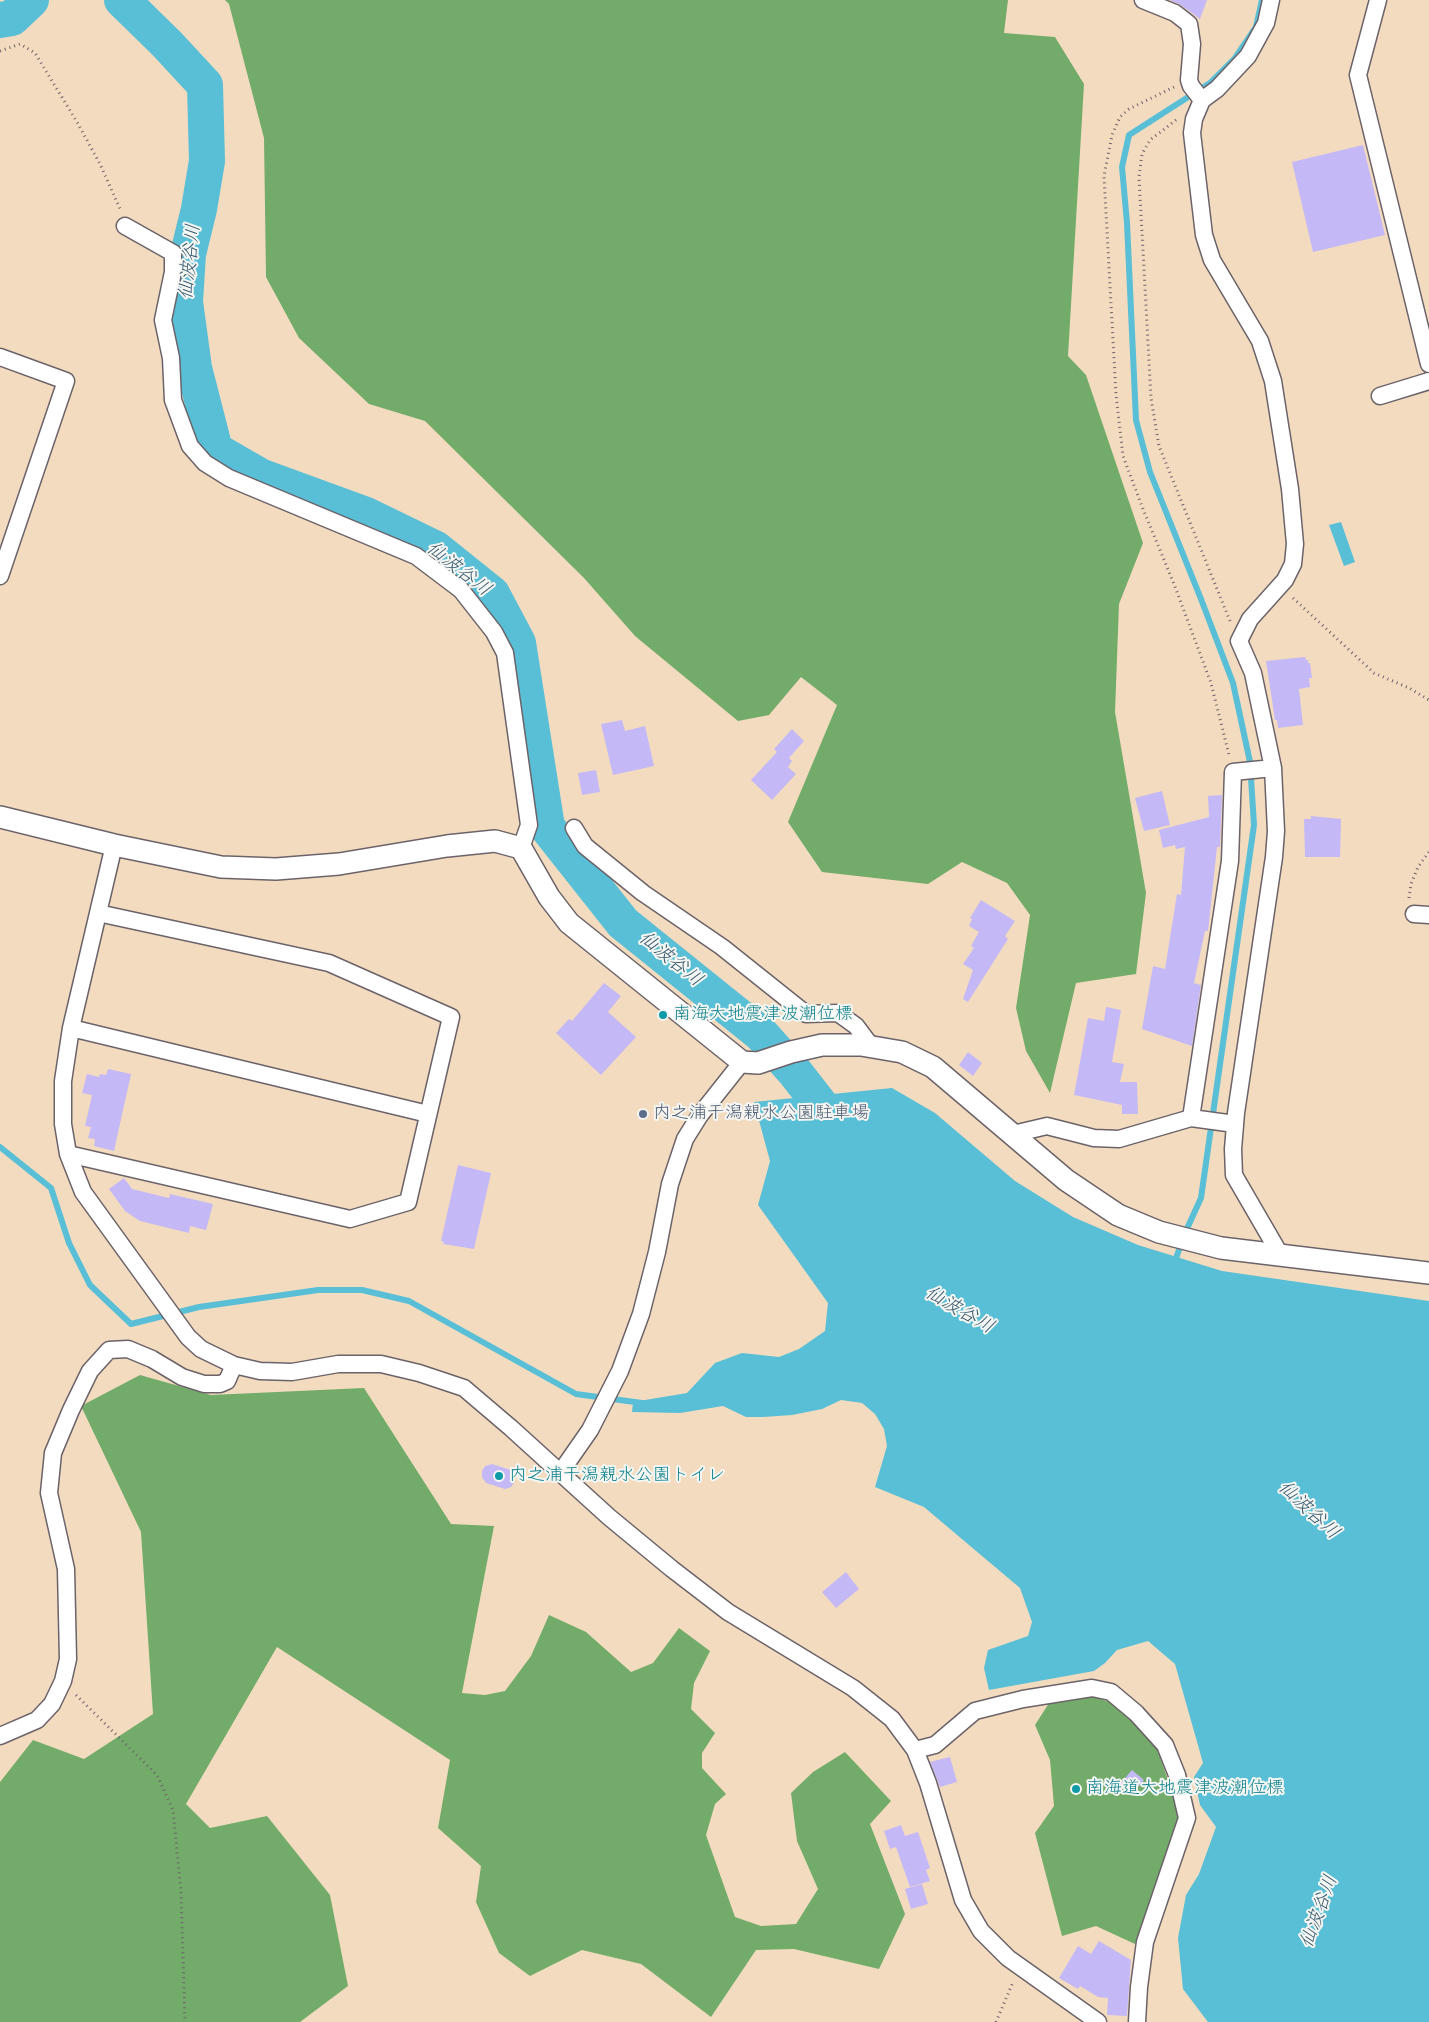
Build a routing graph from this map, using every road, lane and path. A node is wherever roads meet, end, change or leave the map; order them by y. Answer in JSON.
{"nodes":[{"id":1,"x":1143,"y":0,"type":"edge"},
{"id":2,"x":1271,"y":0,"type":"edge"},
{"id":3,"x":1378,"y":0,"type":"edge"},
{"id":4,"x":0,"y":51,"type":"edge"},
{"id":5,"x":1190,"y":83,"type":"junction"},
{"id":6,"x":1202,"y":100,"type":"junction"},
{"id":7,"x":125,"y":226,"type":"joint"},
{"id":8,"x":0,"y":357,"type":"edge"},
{"id":9,"x":1429,"y":364,"type":"edge"},
{"id":10,"x":1429,"y":381,"type":"edge"},
{"id":11,"x":1380,"y":396,"type":"dead end"},
{"id":12,"x":0,"y":576,"type":"edge"},
{"id":13,"x":1280,"y":586,"type":"junction"},
{"id":14,"x":1239,"y":640,"type":"junction"},
{"id":15,"x":1429,"y":700,"type":"edge"},
{"id":16,"x":1268,"y":768,"type":"junction"},
{"id":17,"x":1238,"y":772,"type":"junction"},
{"id":18,"x":0,"y":817,"type":"edge"},
{"id":19,"x":574,"y":828,"type":"dead end"},
{"id":20,"x":114,"y":845,"type":"junction"},
{"id":21,"x":521,"y":848,"type":"junction"},
{"id":22,"x":1429,"y":852,"type":"edge"},
{"id":23,"x":98,"y":913,"type":"junction"},
{"id":24,"x":1422,"y":915,"type":"edge"},
{"id":25,"x":71,"y":1028,"type":"junction"},
{"id":26,"x":866,"y":1046,"type":"junction"},
{"id":27,"x":750,"y":1062,"type":"junction"},
{"id":28,"x":428,"y":1114,"type":"junction"},
{"id":29,"x":1196,"y":1118,"type":"junction"},
{"id":30,"x":1230,"y":1124,"type":"junction"},
{"id":31,"x":1013,"y":1134,"type":"junction"},
{"id":32,"x":68,"y":1154,"type":"junction"},
{"id":33,"x":1281,"y":1256,"type":"junction"},
{"id":34,"x":1429,"y":1273,"type":"edge"},
{"id":35,"x":234,"y":1365,"type":"junction"},
{"id":36,"x":560,"y":1473,"type":"junction"},
{"id":37,"x":63,"y":1681,"type":"junction"},
{"id":38,"x":0,"y":1736,"type":"edge"},
{"id":39,"x":915,"y":1750,"type":"junction"},
{"id":40,"x":185,"y":2022,"type":"edge"},
{"id":41,"x":1098,"y":2022,"type":"edge"},
{"id":42,"x":1137,"y":2022,"type":"edge"}],
"edges":[{"from":1,"to":5,"type":"street"},
{"from":2,"to":6,"type":"street"},
{"from":3,"to":9,"type":"street"},
{"from":4,"to":7,"type":"path"},
{"from":5,"to":6,"type":"street"},
{"from":5,"to":17,"type":"path"},
{"from":6,"to":13,"type":"street"},
{"from":6,"to":14,"type":"path"},
{"from":7,"to":21,"type":"street"},
{"from":8,"to":12,"type":"street"},
{"from":10,"to":11,"type":"street"},
{"from":13,"to":14,"type":"street"},
{"from":13,"to":15,"type":"path"},
{"from":14,"to":16,"type":"street"},
{"from":16,"to":17,"type":"street"},
{"from":16,"to":30,"type":"street"},
{"from":17,"to":29,"type":"street"},
{"from":18,"to":20,"type":"street"},
{"from":19,"to":26,"type":"street"},
{"from":20,"to":21,"type":"street"},
{"from":20,"to":23,"type":"street"},
{"from":21,"to":27,"type":"street"},
{"from":22,"to":24,"type":"path"},
{"from":23,"to":25,"type":"street"},
{"from":23,"to":28,"type":"street"},
{"from":25,"to":28,"type":"street"},
{"from":25,"to":32,"type":"street"},
{"from":26,"to":27,"type":"street"},
{"from":26,"to":31,"type":"street"},
{"from":27,"to":36,"type":"street"},
{"from":28,"to":32,"type":"street"},
{"from":29,"to":30,"type":"street"},
{"from":29,"to":31,"type":"street"},
{"from":30,"to":33,"type":"street"},
{"from":31,"to":33,"type":"street"},
{"from":32,"to":35,"type":"street"},
{"from":33,"to":34,"type":"street"},
{"from":35,"to":36,"type":"street"},
{"from":35,"to":37,"type":"street"},
{"from":36,"to":39,"type":"street"},
{"from":37,"to":38,"type":"street"},
{"from":37,"to":40,"type":"path"},
{"from":39,"to":41,"type":"street"},
{"from":39,"to":42,"type":"street"}]}
